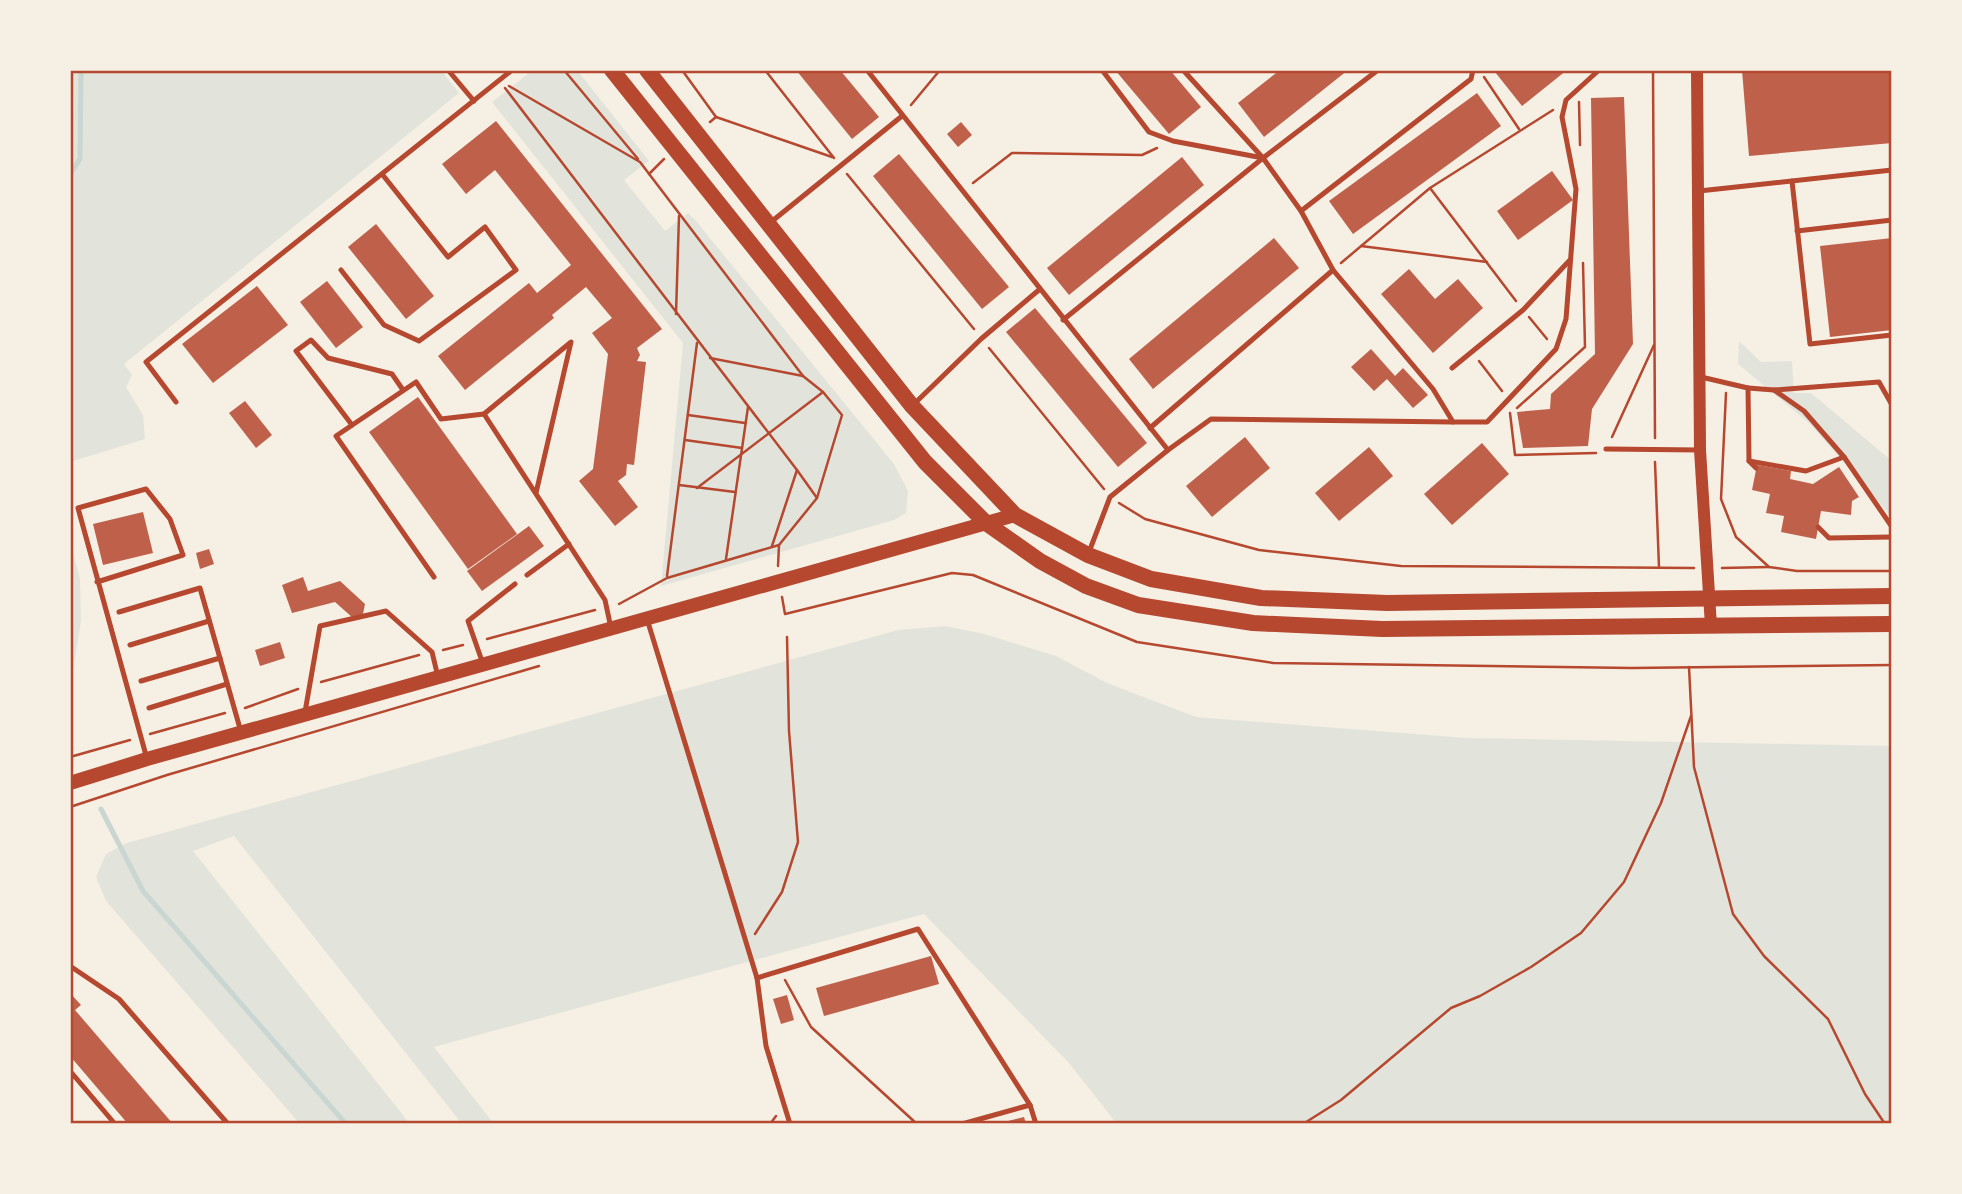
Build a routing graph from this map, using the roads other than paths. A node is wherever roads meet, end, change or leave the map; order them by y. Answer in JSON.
{"nodes":[{"id":1,"x":448,"y":70,"type":"edge"},
{"id":2,"x":612,"y":70,"type":"edge"},
{"id":3,"x":647,"y":70,"type":"edge"},
{"id":4,"x":867,"y":70,"type":"edge"},
{"id":5,"x":1102,"y":70,"type":"edge"},
{"id":6,"x":1183,"y":70,"type":"edge"},
{"id":7,"x":1378,"y":70,"type":"edge"},
{"id":8,"x":1473,"y":70,"type":"edge"},
{"id":9,"x":1599,"y":70,"type":"edge"},
{"id":10,"x":1698,"y":70,"type":"edge"},
{"id":11,"x":507,"y":72,"type":"edge"},
{"id":12,"x":474,"y":101,"type":"junction"},
{"id":13,"x":902,"y":116,"type":"junction"},
{"id":14,"x":1263,"y":158,"type":"junction"},
{"id":15,"x":1892,"y":170,"type":"edge"},
{"id":16,"x":382,"y":174,"type":"junction"},
{"id":17,"x":1792,"y":181,"type":"junction"},
{"id":18,"x":1699,"y":191,"type":"junction"},
{"id":19,"x":1301,"y":211,"type":"junction"},
{"id":20,"x":1892,"y":220,"type":"edge"},
{"id":21,"x":768,"y":224,"type":"junction"},
{"id":22,"x":1797,"y":231,"type":"junction"},
{"id":23,"x":1569,"y":261,"type":"junction"},
{"id":24,"x":341,"y":270,"type":"dead end"},
{"id":25,"x":1333,"y":270,"type":"junction"},
{"id":26,"x":1040,"y":289,"type":"junction"},
{"id":27,"x":1063,"y":320,"type":"junction"},
{"id":28,"x":1892,"y":335,"type":"edge"},
{"id":29,"x":1452,"y":368,"type":"dead end"},
{"id":30,"x":1701,"y":377,"type":"junction"},
{"id":31,"x":1748,"y":388,"type":"junction"},
{"id":32,"x":403,"y":390,"type":"junction"},
{"id":33,"x":1774,"y":390,"type":"junction"},
{"id":34,"x":176,"y":402,"type":"dead end"},
{"id":35,"x":1892,"y":405,"type":"edge"},
{"id":36,"x":912,"y":406,"type":"junction"},
{"id":37,"x":484,"y":414,"type":"junction"},
{"id":38,"x":1454,"y":422,"type":"junction"},
{"id":39,"x":352,"y":425,"type":"junction"},
{"id":40,"x":1150,"y":428,"type":"junction"},
{"id":41,"x":1606,"y":449,"type":"road end"},
{"id":42,"x":1168,"y":450,"type":"junction"},
{"id":43,"x":1700,"y":450,"type":"junction"},
{"id":44,"x":1844,"y":457,"type":"junction"},
{"id":45,"x":1749,"y":461,"type":"junction"},
{"id":46,"x":1756,"y":468,"type":"dead end"},
{"id":47,"x":536,"y":493,"type":"junction"},
{"id":48,"x":1015,"y":515,"type":"junction"},
{"id":49,"x":986,"y":523,"type":"junction"},
{"id":50,"x":1818,"y":527,"type":"dead end"},
{"id":51,"x":1892,"y":527,"type":"edge"},
{"id":52,"x":1892,"y":537,"type":"edge"},
{"id":53,"x":569,"y":544,"type":"junction"},
{"id":54,"x":1088,"y":555,"type":"junction"},
{"id":55,"x":527,"y":575,"type":"dead end"},
{"id":56,"x":434,"y":577,"type":"dead end"},
{"id":57,"x":97,"y":582,"type":"junction"},
{"id":58,"x":515,"y":584,"type":"dead end"},
{"id":59,"x":1858,"y":596,"type":"junction"},
{"id":60,"x":1892,"y":596,"type":"edge"},
{"id":61,"x":1711,"y":598,"type":"junction"},
{"id":62,"x":1628,"y":600,"type":"junction"},
{"id":63,"x":118,"y":612,"type":"dead end"},
{"id":64,"x":646,"y":618,"type":"junction"},
{"id":65,"x":209,"y":621,"type":"junction"},
{"id":66,"x":1859,"y":623,"type":"junction"},
{"id":67,"x":1892,"y":624,"type":"edge"},
{"id":68,"x":1628,"y":626,"type":"junction"},
{"id":69,"x":1711,"y":626,"type":"junction"},
{"id":70,"x":611,"y":628,"type":"junction"},
{"id":71,"x":130,"y":645,"type":"dead end"},
{"id":72,"x":220,"y":658,"type":"junction"},
{"id":73,"x":483,"y":664,"type":"junction"},
{"id":74,"x":438,"y":677,"type":"junction"},
{"id":75,"x":141,"y":681,"type":"dead end"},
{"id":76,"x":227,"y":684,"type":"junction"},
{"id":77,"x":149,"y":708,"type":"dead end"},
{"id":78,"x":305,"y":714,"type":"junction"},
{"id":79,"x":241,"y":732,"type":"junction"},
{"id":80,"x":146,"y":758,"type":"junction"},
{"id":81,"x":70,"y":783,"type":"edge"},
{"id":82,"x":70,"y":965,"type":"edge"},
{"id":83,"x":757,"y":978,"type":"junction"},
{"id":84,"x":70,"y":1071,"type":"edge"},
{"id":85,"x":1030,"y":1105,"type":"junction"},
{"id":86,"x":116,"y":1124,"type":"edge"},
{"id":87,"x":228,"y":1124,"type":"edge"},
{"id":88,"x":790,"y":1124,"type":"edge"},
{"id":89,"x":962,"y":1124,"type":"edge"},
{"id":90,"x":1036,"y":1124,"type":"edge"}],
"edges":[{"from":1,"to":12,"type":"lane"},
{"from":2,"to":49,"type":"main road"},
{"from":3,"to":21,"type":"main road"},
{"from":4,"to":13,"type":"lane"},
{"from":5,"to":14,"type":"lane"},
{"from":6,"to":14,"type":"lane"},
{"from":7,"to":14,"type":"lane"},
{"from":8,"to":19,"type":"lane"},
{"from":9,"to":23,"type":"lane"},
{"from":10,"to":18,"type":"street"},
{"from":11,"to":12,"type":"lane"},
{"from":12,"to":16,"type":"lane"},
{"from":13,"to":21,"type":"lane"},
{"from":13,"to":26,"type":"lane"},
{"from":14,"to":19,"type":"lane"},
{"from":14,"to":27,"type":"lane"},
{"from":15,"to":17,"type":"lane"},
{"from":16,"to":24,"type":"lane"},
{"from":16,"to":34,"type":"lane"},
{"from":17,"to":18,"type":"lane"},
{"from":17,"to":22,"type":"lane"},
{"from":18,"to":30,"type":"street"},
{"from":19,"to":25,"type":"lane"},
{"from":20,"to":22,"type":"lane"},
{"from":21,"to":36,"type":"main road"},
{"from":22,"to":28,"type":"lane"},
{"from":23,"to":29,"type":"lane"},
{"from":23,"to":38,"type":"lane"},
{"from":25,"to":38,"type":"lane"},
{"from":25,"to":40,"type":"lane"},
{"from":26,"to":27,"type":"lane"},
{"from":26,"to":36,"type":"lane"},
{"from":27,"to":40,"type":"lane"},
{"from":30,"to":31,"type":"lane"},
{"from":30,"to":43,"type":"street"},
{"from":31,"to":33,"type":"lane"},
{"from":31,"to":45,"type":"lane"},
{"from":32,"to":37,"type":"lane"},
{"from":32,"to":39,"type":"lane"},
{"from":32,"to":39,"type":"lane"},
{"from":33,"to":35,"type":"lane"},
{"from":33,"to":44,"type":"lane"},
{"from":36,"to":48,"type":"main road"},
{"from":37,"to":47,"type":"lane"},
{"from":37,"to":47,"type":"lane"},
{"from":38,"to":42,"type":"lane"},
{"from":39,"to":56,"type":"lane"},
{"from":40,"to":42,"type":"lane"},
{"from":41,"to":43,"type":"lane"},
{"from":42,"to":54,"type":"lane"},
{"from":43,"to":61,"type":"street"},
{"from":44,"to":45,"type":"lane"},
{"from":44,"to":51,"type":"lane"},
{"from":45,"to":46,"type":"lane"},
{"from":47,"to":53,"type":"lane"},
{"from":48,"to":49,"type":"main road"},
{"from":48,"to":54,"type":"main road"},
{"from":49,"to":64,"type":"main road"},
{"from":49,"to":68,"type":"main road"},
{"from":50,"to":52,"type":"lane"},
{"from":53,"to":55,"type":"lane"},
{"from":53,"to":70,"type":"lane"},
{"from":54,"to":62,"type":"main road"},
{"from":57,"to":57,"type":"lane"},
{"from":57,"to":80,"type":"lane"},
{"from":58,"to":73,"type":"lane"},
{"from":59,"to":60,"type":"main road"},
{"from":59,"to":61,"type":"main road"},
{"from":59,"to":66,"type":"main road"},
{"from":61,"to":62,"type":"main road"},
{"from":61,"to":69,"type":"street"},
{"from":62,"to":68,"type":"main road"},
{"from":63,"to":65,"type":"lane"},
{"from":64,"to":70,"type":"main road"},
{"from":64,"to":83,"type":"lane"},
{"from":65,"to":71,"type":"lane"},
{"from":65,"to":72,"type":"lane"},
{"from":66,"to":67,"type":"main road"},
{"from":66,"to":69,"type":"main road"},
{"from":68,"to":69,"type":"main road"},
{"from":70,"to":73,"type":"main road"},
{"from":72,"to":75,"type":"lane"},
{"from":72,"to":76,"type":"lane"},
{"from":73,"to":74,"type":"main road"},
{"from":74,"to":78,"type":"main road"},
{"from":74,"to":78,"type":"lane"},
{"from":76,"to":77,"type":"lane"},
{"from":76,"to":79,"type":"lane"},
{"from":78,"to":79,"type":"main road"},
{"from":79,"to":80,"type":"main road"},
{"from":80,"to":81,"type":"main road"},
{"from":82,"to":87,"type":"lane"},
{"from":83,"to":85,"type":"lane"},
{"from":83,"to":88,"type":"lane"},
{"from":84,"to":86,"type":"lane"},
{"from":85,"to":89,"type":"lane"},
{"from":85,"to":90,"type":"lane"}]}
